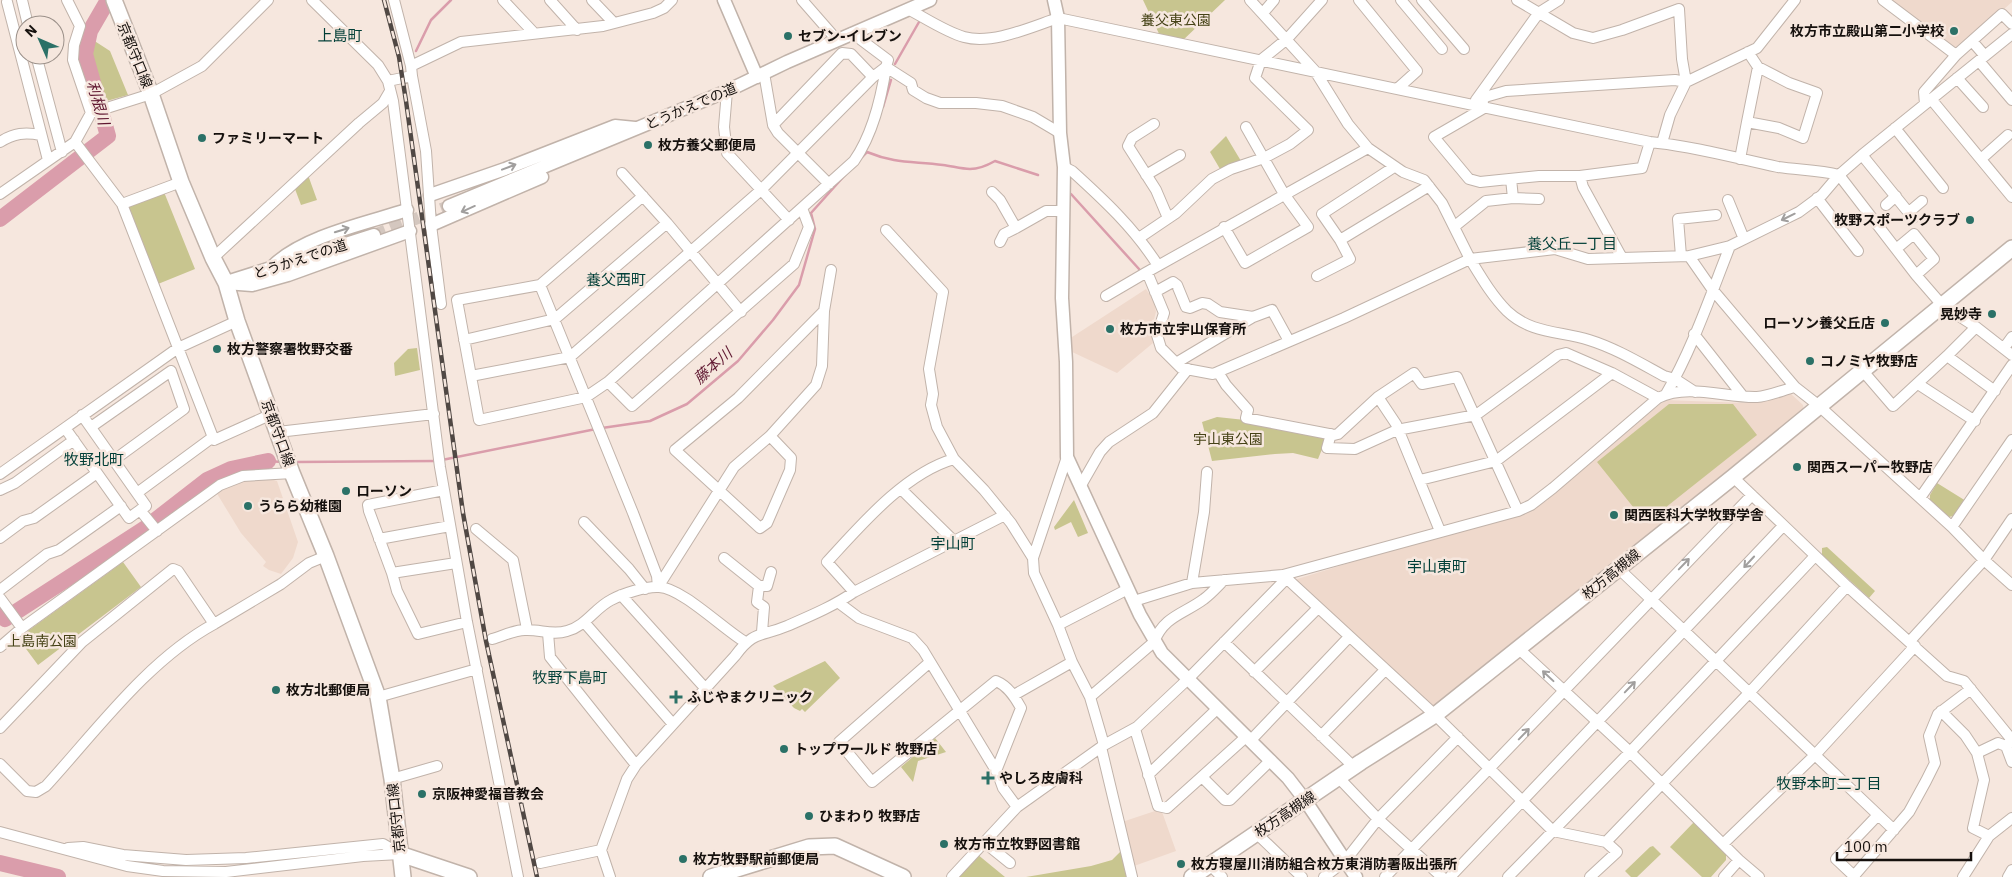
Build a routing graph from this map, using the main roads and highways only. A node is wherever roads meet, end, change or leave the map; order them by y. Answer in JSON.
{"nodes":[{"id":1,"x":114,"y":2,"type":"edge"},
{"id":2,"x":2011,"y":248,"type":"edge"},
{"id":3,"x":400,"y":854,"type":"junction"},
{"id":4,"x":727,"y":874,"type":"edge"},
{"id":5,"x":403,"y":875,"type":"edge"},
{"id":6,"x":469,"y":877,"type":"edge"},
{"id":7,"x":711,"y":877,"type":"edge"},
{"id":8,"x":903,"y":877,"type":"edge"},
{"id":9,"x":1192,"y":877,"type":"edge"}],
"edges":[{"from":1,"to":3,"type":"main road","name":"京都守口線"},
{"from":2,"to":9,"type":"main road","name":"枚方高槻線"},
{"from":3,"to":5,"type":"main road","name":"京都守口線"},
{"from":3,"to":6,"type":"main road"},
{"from":4,"to":7,"type":"main road"},
{"from":4,"to":8,"type":"main road"}]}
